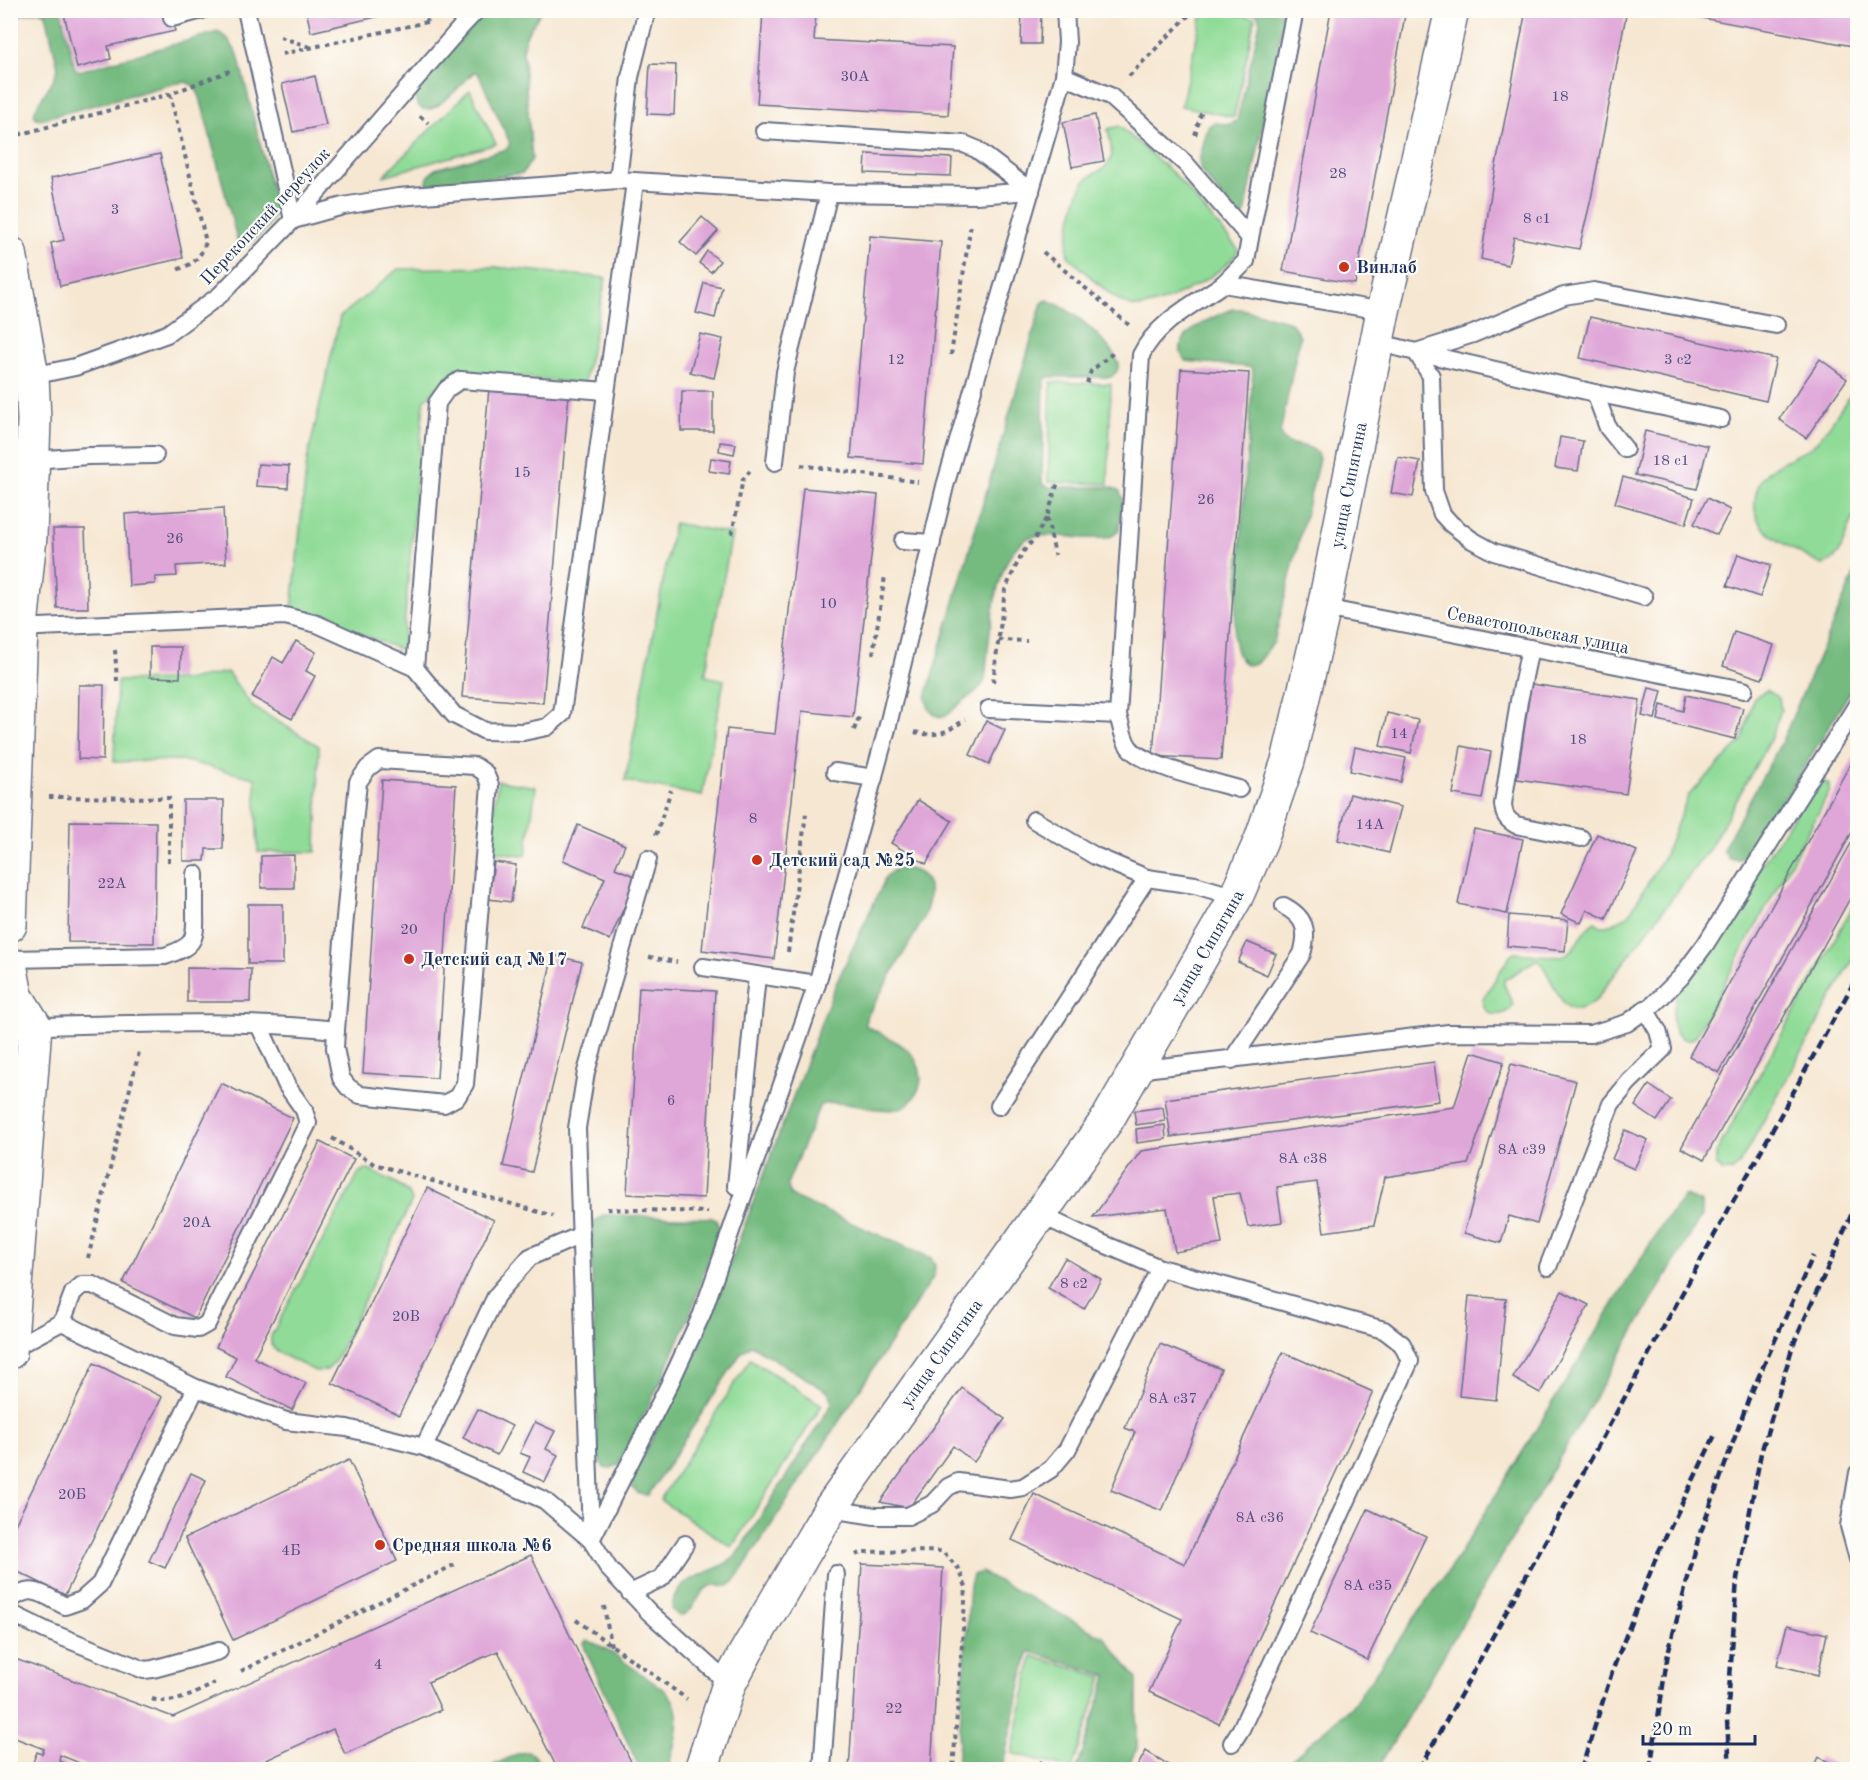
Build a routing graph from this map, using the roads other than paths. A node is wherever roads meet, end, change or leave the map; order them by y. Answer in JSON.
{"nodes":[{"id":1,"x":202,"y":10,"type":"edge"},
{"id":2,"x":246,"y":10,"type":"edge"},
{"id":3,"x":477,"y":10,"type":"edge"},
{"id":4,"x":647,"y":10,"type":"edge"},
{"id":5,"x":1065,"y":10,"type":"edge"},
{"id":6,"x":1295,"y":10,"type":"edge"},
{"id":7,"x":1452,"y":10,"type":"edge"},
{"id":8,"x":172,"y":18,"type":"dead end"},
{"id":9,"x":1064,"y":76,"type":"junction"},
{"id":10,"x":764,"y":131,"type":"dead end"},
{"id":11,"x":618,"y":180,"type":"junction"},
{"id":12,"x":635,"y":182,"type":"junction"},
{"id":13,"x":1031,"y":191,"type":"junction"},
{"id":14,"x":829,"y":194,"type":"junction"},
{"id":15,"x":293,"y":220,"type":"junction"},
{"id":16,"x":1250,"y":238,"type":"junction"},
{"id":17,"x":10,"y":252,"type":"edge"},
{"id":18,"x":1223,"y":284,"type":"junction"},
{"id":19,"x":1383,"y":311,"type":"junction"},
{"id":20,"x":1776,"y":326,"type":"dead end"},
{"id":21,"x":1376,"y":342,"type":"junction"},
{"id":22,"x":1416,"y":352,"type":"junction"},
{"id":23,"x":32,"y":376,"type":"junction"},
{"id":24,"x":606,"y":392,"type":"junction"},
{"id":25,"x":1595,"y":393,"type":"junction"},
{"id":26,"x":1721,"y":419,"type":"dead end"},
{"id":27,"x":1625,"y":449,"type":"dead end"},
{"id":28,"x":155,"y":455,"type":"dead end"},
{"id":29,"x":33,"y":460,"type":"junction"},
{"id":30,"x":775,"y":462,"type":"road end"},
{"id":31,"x":903,"y":541,"type":"dead end"},
{"id":32,"x":932,"y":543,"type":"junction"},
{"id":33,"x":1644,"y":597,"type":"dead end"},
{"id":34,"x":1324,"y":608,"type":"junction"},
{"id":35,"x":16,"y":628,"type":"edge"},
{"id":36,"x":1530,"y":648,"type":"junction"},
{"id":37,"x":415,"y":669,"type":"junction"},
{"id":38,"x":1744,"y":690,"type":"dead end"},
{"id":39,"x":1857,"y":703,"type":"edge"},
{"id":40,"x":989,"y":708,"type":"road end"},
{"id":41,"x":1118,"y":715,"type":"junction"},
{"id":42,"x":835,"y":772,"type":"dead end"},
{"id":43,"x":874,"y":778,"type":"junction"},
{"id":44,"x":1239,"y":789,"type":"dead end"},
{"id":45,"x":1034,"y":820,"type":"dead end"},
{"id":46,"x":1581,"y":838,"type":"dead end"},
{"id":47,"x":648,"y":859,"type":"road end"},
{"id":48,"x":195,"y":874,"type":"dead end"},
{"id":49,"x":1147,"y":878,"type":"junction"},
{"id":50,"x":1236,"y":897,"type":"junction"},
{"id":51,"x":1284,"y":906,"type":"dead end"},
{"id":52,"x":10,"y":925,"type":"edge"},
{"id":53,"x":10,"y":959,"type":"edge"},
{"id":54,"x":10,"y":964,"type":"edge"},
{"id":55,"x":703,"y":967,"type":"dead end"},
{"id":56,"x":756,"y":976,"type":"junction"},
{"id":57,"x":817,"y":984,"type":"junction"},
{"id":58,"x":13,"y":996,"type":"edge"},
{"id":59,"x":1646,"y":1009,"type":"junction"},
{"id":60,"x":259,"y":1025,"type":"junction"},
{"id":61,"x":35,"y":1026,"type":"junction"},
{"id":62,"x":336,"y":1030,"type":"junction"},
{"id":63,"x":1232,"y":1060,"type":"junction"},
{"id":64,"x":1137,"y":1070,"type":"junction"},
{"id":65,"x":999,"y":1106,"type":"dead end"},
{"id":66,"x":736,"y":1186,"type":"dead end"},
{"id":67,"x":1039,"y":1214,"type":"junction"},
{"id":68,"x":15,"y":1222,"type":"edge"},
{"id":69,"x":580,"y":1222,"type":"junction"},
{"id":70,"x":1548,"y":1267,"type":"dead end"},
{"id":71,"x":1160,"y":1268,"type":"junction"},
{"id":72,"x":13,"y":1275,"type":"edge"},
{"id":73,"x":62,"y":1322,"type":"junction"},
{"id":74,"x":11,"y":1350,"type":"edge"},
{"id":75,"x":196,"y":1388,"type":"junction"},
{"id":76,"x":424,"y":1447,"type":"junction"},
{"id":77,"x":1857,"y":1473,"type":"edge"},
{"id":78,"x":830,"y":1509,"type":"junction"},
{"id":79,"x":591,"y":1540,"type":"junction"},
{"id":80,"x":685,"y":1544,"type":"dead end"},
{"id":81,"x":1857,"y":1558,"type":"edge"},
{"id":82,"x":836,"y":1574,"type":"road end"},
{"id":83,"x":630,"y":1593,"type":"junction"},
{"id":84,"x":10,"y":1601,"type":"edge"},
{"id":85,"x":10,"y":1613,"type":"edge"},
{"id":86,"x":219,"y":1651,"type":"dead end"},
{"id":87,"x":729,"y":1684,"type":"junction"},
{"id":88,"x":1232,"y":1743,"type":"dead end"},
{"id":89,"x":700,"y":1770,"type":"edge"},
{"id":90,"x":822,"y":1770,"type":"edge"}],
"edges":[{"from":1,"to":8,"type":"lane"},
{"from":2,"to":15,"type":"lane"},
{"from":3,"to":15,"type":"lane","name":"Перекопский переулок"},
{"from":4,"to":11,"type":"lane"},
{"from":5,"to":9,"type":"lane"},
{"from":6,"to":16,"type":"lane"},
{"from":7,"to":19,"type":"street","name":"улица Сипягина"},
{"from":9,"to":13,"type":"lane"},
{"from":9,"to":16,"type":"lane"},
{"from":10,"to":13,"type":"lane"},
{"from":11,"to":12,"type":"lane"},
{"from":11,"to":15,"type":"lane"},
{"from":12,"to":14,"type":"lane"},
{"from":12,"to":24,"type":"lane"},
{"from":13,"to":14,"type":"lane"},
{"from":13,"to":32,"type":"lane"},
{"from":14,"to":30,"type":"lane"},
{"from":15,"to":23,"type":"lane","name":"Перекопский переулок"},
{"from":16,"to":18,"type":"lane"},
{"from":17,"to":23,"type":"street"},
{"from":18,"to":19,"type":"lane"},
{"from":18,"to":41,"type":"lane"},
{"from":19,"to":21,"type":"street","name":"улица Сипягина"},
{"from":20,"to":22,"type":"lane"},
{"from":21,"to":22,"type":"lane"},
{"from":21,"to":34,"type":"street","name":"улица Сипягина"},
{"from":22,"to":25,"type":"lane"},
{"from":22,"to":33,"type":"lane"},
{"from":23,"to":29,"type":"street"},
{"from":24,"to":37,"type":"lane"},
{"from":24,"to":37,"type":"lane"},
{"from":25,"to":26,"type":"lane"},
{"from":25,"to":27,"type":"lane"},
{"from":28,"to":29,"type":"lane"},
{"from":29,"to":35,"type":"street"},
{"from":31,"to":32,"type":"lane"},
{"from":32,"to":43,"type":"lane"},
{"from":34,"to":36,"type":"lane","name":"Севастопольская улица"},
{"from":34,"to":50,"type":"street","name":"улица Сипягина"},
{"from":35,"to":37,"type":"lane"},
{"from":35,"to":52,"type":"street"},
{"from":36,"to":38,"type":"lane","name":"Севастопольская улица"},
{"from":36,"to":46,"type":"lane"},
{"from":39,"to":59,"type":"lane"},
{"from":40,"to":41,"type":"lane"},
{"from":41,"to":44,"type":"lane"},
{"from":42,"to":43,"type":"lane"},
{"from":43,"to":57,"type":"lane"},
{"from":45,"to":49,"type":"lane"},
{"from":47,"to":69,"type":"lane"},
{"from":48,"to":53,"type":"lane"},
{"from":49,"to":50,"type":"lane"},
{"from":49,"to":65,"type":"lane"},
{"from":50,"to":64,"type":"street","name":"улица Сипягина"},
{"from":51,"to":63,"type":"lane"},
{"from":54,"to":58,"type":"street"},
{"from":55,"to":56,"type":"lane"},
{"from":56,"to":57,"type":"lane"},
{"from":56,"to":66,"type":"lane"},
{"from":57,"to":79,"type":"lane"},
{"from":58,"to":61,"type":"street"},
{"from":59,"to":63,"type":"lane"},
{"from":59,"to":70,"type":"lane"},
{"from":60,"to":61,"type":"lane"},
{"from":60,"to":62,"type":"lane"},
{"from":60,"to":73,"type":"lane"},
{"from":61,"to":68,"type":"street"},
{"from":62,"to":62,"type":"lane"},
{"from":63,"to":64,"type":"lane"},
{"from":64,"to":67,"type":"street","name":"улица Сипягина"},
{"from":67,"to":71,"type":"lane"},
{"from":67,"to":78,"type":"street","name":"улица Сипягина"},
{"from":68,"to":72,"type":"street"},
{"from":69,"to":76,"type":"lane"},
{"from":69,"to":79,"type":"lane"},
{"from":71,"to":78,"type":"lane"},
{"from":71,"to":88,"type":"lane"},
{"from":72,"to":74,"type":"street"},
{"from":73,"to":74,"type":"lane"},
{"from":73,"to":75,"type":"lane"},
{"from":75,"to":76,"type":"lane"},
{"from":75,"to":84,"type":"lane"},
{"from":76,"to":79,"type":"lane"},
{"from":77,"to":81,"type":"lane"},
{"from":78,"to":87,"type":"street","name":"улица Сипягина"},
{"from":79,"to":83,"type":"lane"},
{"from":80,"to":83,"type":"lane"},
{"from":82,"to":90,"type":"lane"},
{"from":83,"to":87,"type":"lane"},
{"from":85,"to":86,"type":"lane"},
{"from":87,"to":89,"type":"street","name":"улица Сипягина"}]}
